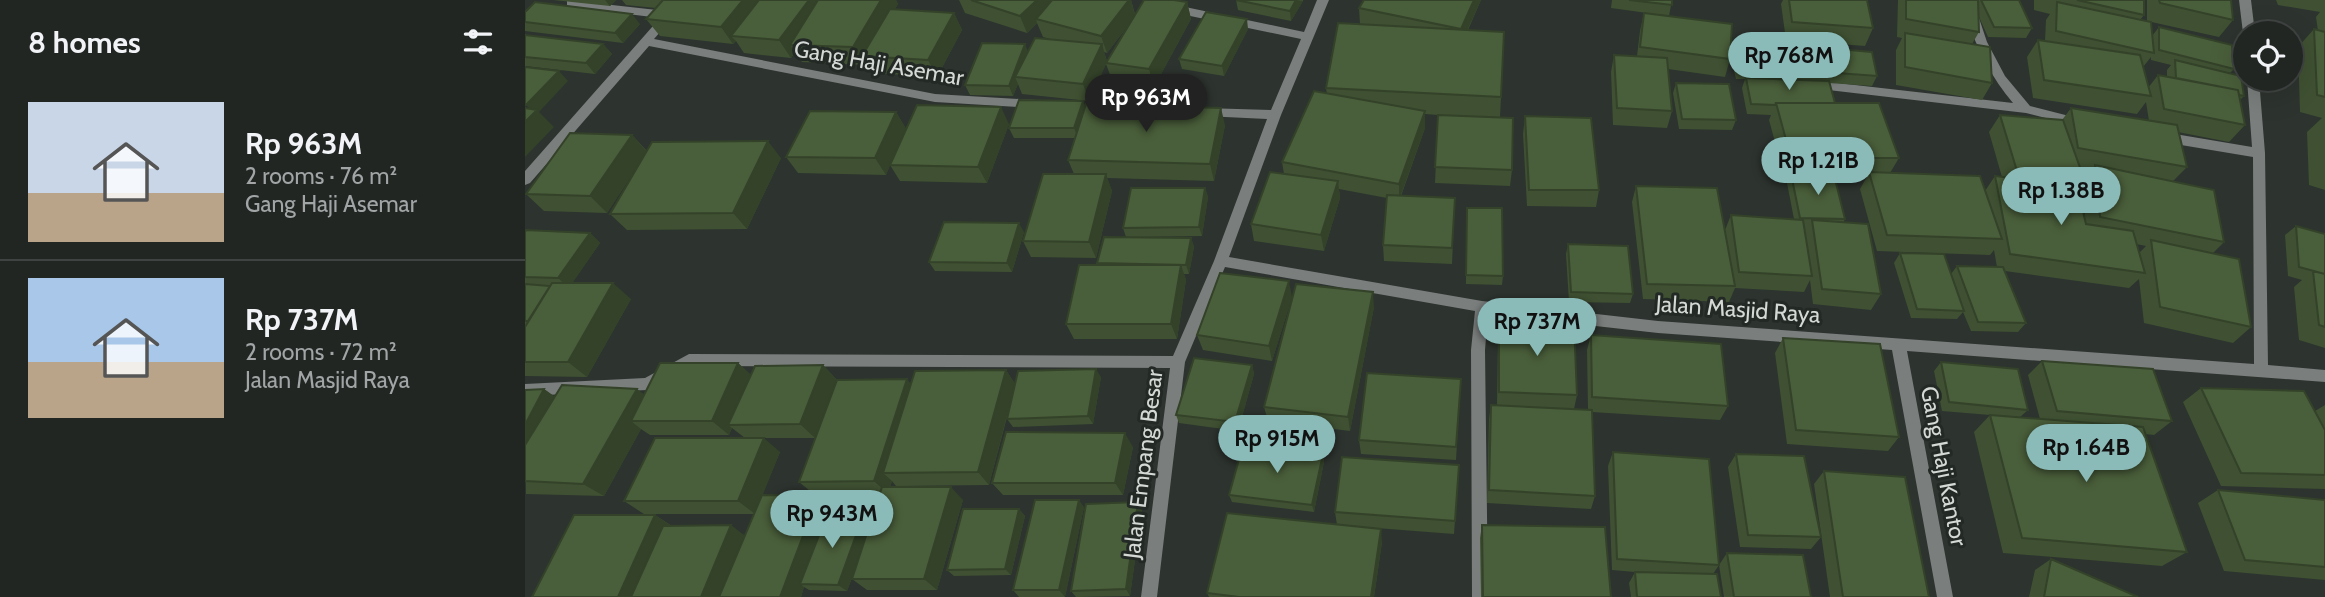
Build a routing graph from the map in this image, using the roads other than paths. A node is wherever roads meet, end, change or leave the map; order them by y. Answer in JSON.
{"nodes":[{"id":1,"x":682,"y":0,"type":"edge"},
{"id":2,"x":1323,"y":0,"type":"edge"},
{"id":3,"x":2245,"y":0,"type":"edge"},
{"id":4,"x":1969,"y":2,"type":"edge"},
{"id":5,"x":571,"y":3,"type":"edge"},
{"id":6,"x":1155,"y":5,"type":"edge"},
{"id":7,"x":669,"y":15,"type":"junction"},
{"id":8,"x":2248,"y":21,"type":"edge"},
{"id":9,"x":1308,"y":37,"type":"junction"},
{"id":10,"x":645,"y":41,"type":"junction"},
{"id":11,"x":1804,"y":83,"type":"edge"},
{"id":12,"x":2253,"y":91,"type":"edge"},
{"id":13,"x":1052,"y":105,"type":"edge"},
{"id":14,"x":2026,"y":109,"type":"junction"},
{"id":15,"x":1192,"y":111,"type":"edge"},
{"id":16,"x":1275,"y":115,"type":"junction"},
{"id":17,"x":2091,"y":125,"type":"edge"},
{"id":18,"x":2155,"y":135,"type":"edge"},
{"id":19,"x":2259,"y":153,"type":"junction"},
{"id":20,"x":525,"y":180,"type":"edge"},
{"id":21,"x":1221,"y":261,"type":"junction"},
{"id":22,"x":1482,"y":307,"type":"junction"},
{"id":23,"x":1898,"y":343,"type":"junction"},
{"id":24,"x":1178,"y":362,"type":"junction"},
{"id":25,"x":2261,"y":370,"type":"junction"},
{"id":26,"x":2325,"y":376,"type":"edge"},
{"id":27,"x":525,"y":390,"type":"edge"},
{"id":28,"x":1149,"y":597,"type":"edge"},
{"id":29,"x":1480,"y":597,"type":"edge"},
{"id":30,"x":1945,"y":597,"type":"edge"}],
"edges":[{"from":1,"to":7,"type":"street"},
{"from":2,"to":9,"type":"street"},
{"from":3,"to":8,"type":"street"},
{"from":4,"to":14,"type":"street"},
{"from":5,"to":7,"type":"street"},
{"from":6,"to":9,"type":"street"},
{"from":7,"to":10,"type":"street"},
{"from":9,"to":16,"type":"street"},
{"from":10,"to":13,"type":"street","name":"Gang Haji Asemar"},
{"from":10,"to":20,"type":"street"},
{"from":11,"to":14,"type":"street"},
{"from":12,"to":19,"type":"street"},
{"from":14,"to":17,"type":"street"},
{"from":15,"to":16,"type":"street"},
{"from":16,"to":21,"type":"street"},
{"from":18,"to":19,"type":"street"},
{"from":19,"to":25,"type":"street"},
{"from":21,"to":22,"type":"street","name":"Jalan Masjid Raya"},
{"from":21,"to":24,"type":"street","name":"Jalan Empang Besar"},
{"from":22,"to":23,"type":"street","name":"Jalan Masjid Raya"},
{"from":22,"to":29,"type":"street"},
{"from":23,"to":25,"type":"street","name":"Jalan Masjid Raya"},
{"from":23,"to":30,"type":"street","name":"Gang Haji Kantor"},
{"from":24,"to":27,"type":"street"},
{"from":24,"to":28,"type":"street","name":"Jalan Empang Besar"},
{"from":25,"to":26,"type":"street","name":"Jalan Masjid Raya"}]}
